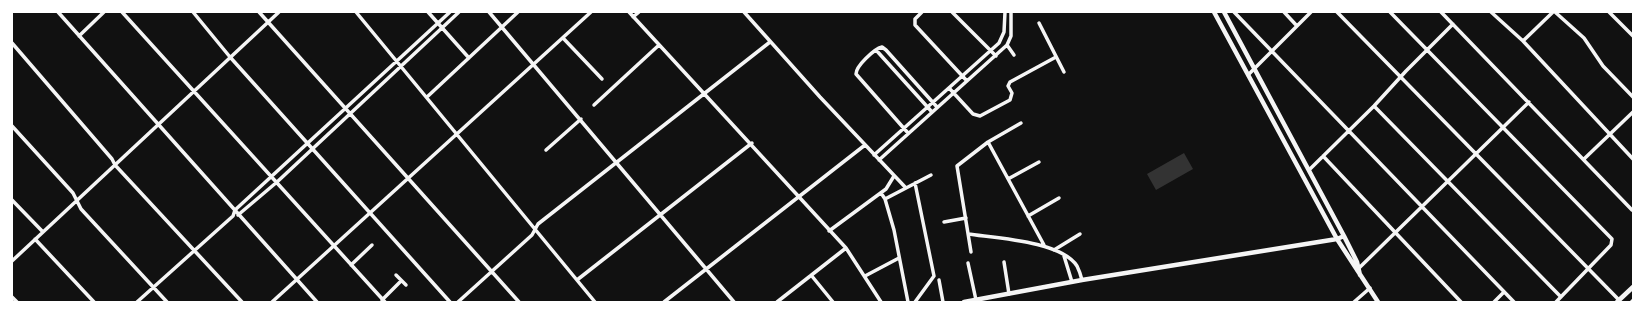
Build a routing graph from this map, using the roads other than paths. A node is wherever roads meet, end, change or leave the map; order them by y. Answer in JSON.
{"nodes":[{"id":1,"x":58,"y":12,"type":"edge"},
{"id":2,"x":104,"y":12,"type":"edge"},
{"id":3,"x":122,"y":12,"type":"edge"},
{"id":4,"x":193,"y":12,"type":"edge"},
{"id":5,"x":259,"y":12,"type":"edge"},
{"id":6,"x":279,"y":12,"type":"edge"},
{"id":7,"x":356,"y":12,"type":"edge"},
{"id":8,"x":428,"y":12,"type":"edge"},
{"id":9,"x":450,"y":12,"type":"edge"},
{"id":10,"x":459,"y":12,"type":"edge"},
{"id":11,"x":489,"y":12,"type":"edge"},
{"id":12,"x":518,"y":12,"type":"edge"},
{"id":13,"x":592,"y":12,"type":"edge"},
{"id":14,"x":629,"y":12,"type":"edge"},
{"id":15,"x":639,"y":12,"type":"edge"},
{"id":16,"x":744,"y":12,"type":"edge"},
{"id":17,"x":922,"y":12,"type":"edge"},
{"id":18,"x":952,"y":12,"type":"edge"},
{"id":19,"x":1005,"y":12,"type":"edge"},
{"id":20,"x":1011,"y":12,"type":"edge"},
{"id":21,"x":1214,"y":12,"type":"edge"},
{"id":22,"x":1224,"y":12,"type":"edge"},
{"id":23,"x":1234,"y":12,"type":"edge"},
{"id":24,"x":1284,"y":12,"type":"edge"},
{"id":25,"x":1311,"y":12,"type":"edge"},
{"id":26,"x":1337,"y":12,"type":"edge"},
{"id":27,"x":1390,"y":12,"type":"edge"},
{"id":28,"x":1441,"y":12,"type":"edge"},
{"id":29,"x":1492,"y":12,"type":"edge"},
{"id":30,"x":1554,"y":12,"type":"edge"},
{"id":31,"x":1610,"y":12,"type":"edge"},
{"id":32,"x":634,"y":17,"type":"junction"},
{"id":33,"x":268,"y":22,"type":"junction"},
{"id":34,"x":438,"y":23,"type":"junction"},
{"id":35,"x":1039,"y":23,"type":"dead end"},
{"id":36,"x":1452,"y":24,"type":"junction"},
{"id":37,"x":1297,"y":26,"type":"junction"},
{"id":38,"x":502,"y":27,"type":"junction"},
{"id":39,"x":442,"y":28,"type":"junction"},
{"id":40,"x":79,"y":36,"type":"junction"},
{"id":41,"x":1633,"y":36,"type":"edge"},
{"id":42,"x":563,"y":38,"type":"junction"},
{"id":43,"x":1523,"y":40,"type":"junction"},
{"id":44,"x":770,"y":42,"type":"junction"},
{"id":45,"x":12,"y":44,"type":"edge"},
{"id":46,"x":659,"y":45,"type":"junction"},
{"id":47,"x":1006,"y":45,"type":"junction"},
{"id":48,"x":1426,"y":49,"type":"junction"},
{"id":49,"x":876,"y":50,"type":"junction"},
{"id":50,"x":991,"y":51,"type":"junction"},
{"id":51,"x":1272,"y":51,"type":"junction"},
{"id":52,"x":1014,"y":55,"type":"dead end"},
{"id":53,"x":996,"y":56,"type":"junction"},
{"id":54,"x":230,"y":57,"type":"junction"},
{"id":55,"x":1056,"y":57,"type":"junction"},
{"id":56,"x":469,"y":58,"type":"junction"},
{"id":57,"x":397,"y":61,"type":"junction"},
{"id":58,"x":534,"y":64,"type":"junction"},
{"id":59,"x":401,"y":66,"type":"junction"},
{"id":60,"x":1254,"y":68,"type":"junction"},
{"id":61,"x":1064,"y":72,"type":"dead end"},
{"id":62,"x":1248,"y":75,"type":"junction"},
{"id":63,"x":962,"y":76,"type":"junction"},
{"id":64,"x":1400,"y":78,"type":"junction"},
{"id":65,"x":602,"y":79,"type":"dead end"},
{"id":66,"x":966,"y":81,"type":"junction"},
{"id":67,"x":949,"y":88,"type":"junction"},
{"id":68,"x":194,"y":91,"type":"junction"},
{"id":69,"x":953,"y":92,"type":"junction"},
{"id":70,"x":705,"y":93,"type":"junction"},
{"id":71,"x":427,"y":97,"type":"junction"},
{"id":72,"x":1633,"y":97,"type":"edge"},
{"id":73,"x":933,"y":102,"type":"junction"},
{"id":74,"x":1529,"y":102,"type":"junction"},
{"id":75,"x":594,"y":106,"type":"dead end"},
{"id":76,"x":927,"y":106,"type":"junction"},
{"id":77,"x":1374,"y":106,"type":"junction"},
{"id":78,"x":937,"y":107,"type":"junction"},
{"id":79,"x":345,"y":109,"type":"junction"},
{"id":80,"x":932,"y":112,"type":"junction"},
{"id":81,"x":1633,"y":112,"type":"edge"},
{"id":82,"x":350,"y":114,"type":"junction"},
{"id":83,"x":581,"y":119,"type":"junction"},
{"id":84,"x":1021,"y":123,"type":"dead end"},
{"id":85,"x":158,"y":124,"type":"junction"},
{"id":86,"x":12,"y":126,"type":"edge"},
{"id":87,"x":904,"y":128,"type":"junction"},
{"id":88,"x":1502,"y":128,"type":"junction"},
{"id":89,"x":1348,"y":131,"type":"junction"},
{"id":90,"x":456,"y":133,"type":"junction"},
{"id":91,"x":908,"y":133,"type":"junction"},
{"id":92,"x":1610,"y":135,"type":"junction"},
{"id":93,"x":988,"y":142,"type":"junction"},
{"id":94,"x":308,"y":143,"type":"junction"},
{"id":95,"x":752,"y":144,"type":"junction"},
{"id":96,"x":865,"y":146,"type":"junction"},
{"id":97,"x":313,"y":149,"type":"junction"},
{"id":98,"x":546,"y":150,"type":"dead end"},
{"id":99,"x":1475,"y":154,"type":"junction"},
{"id":100,"x":874,"y":155,"type":"junction"},
{"id":101,"x":1323,"y":156,"type":"junction"},
{"id":102,"x":1584,"y":159,"type":"junction"},
{"id":103,"x":1633,"y":159,"type":"edge"},
{"id":104,"x":879,"y":160,"type":"junction"},
{"id":105,"x":617,"y":162,"type":"junction"},
{"id":106,"x":1039,"y":162,"type":"dead end"},
{"id":107,"x":115,"y":165,"type":"junction"},
{"id":108,"x":1309,"y":170,"type":"junction"},
{"id":109,"x":930,"y":175,"type":"dead end"},
{"id":110,"x":272,"y":176,"type":"junction"},
{"id":111,"x":894,"y":176,"type":"junction"},
{"id":112,"x":408,"y":178,"type":"junction"},
{"id":113,"x":1008,"y":179,"type":"junction"},
{"id":114,"x":277,"y":182,"type":"junction"},
{"id":115,"x":1448,"y":182,"type":"junction"},
{"id":116,"x":915,"y":183,"type":"junction"},
{"id":117,"x":906,"y":188,"type":"junction"},
{"id":118,"x":881,"y":193,"type":"junction"},
{"id":119,"x":798,"y":196,"type":"junction"},
{"id":120,"x":1059,"y":198,"type":"dead end"},
{"id":121,"x":885,"y":199,"type":"junction"},
{"id":122,"x":12,"y":200,"type":"edge"},
{"id":123,"x":76,"y":201,"type":"junction"},
{"id":124,"x":1422,"y":207,"type":"junction"},
{"id":125,"x":235,"y":210,"type":"junction"},
{"id":126,"x":1632,"y":210,"type":"dead end"},
{"id":127,"x":370,"y":214,"type":"junction"},
{"id":128,"x":239,"y":215,"type":"junction"},
{"id":129,"x":661,"y":215,"type":"junction"},
{"id":130,"x":233,"y":216,"type":"junction"},
{"id":131,"x":1028,"y":216,"type":"junction"},
{"id":132,"x":966,"y":218,"type":"junction"},
{"id":133,"x":944,"y":222,"type":"dead end"},
{"id":134,"x":535,"y":230,"type":"junction"},
{"id":135,"x":829,"y":231,"type":"junction"},
{"id":136,"x":43,"y":232,"type":"junction"},
{"id":137,"x":1396,"y":233,"type":"junction"},
{"id":138,"x":968,"y":234,"type":"junction"},
{"id":139,"x":1080,"y":234,"type":"dead end"},
{"id":140,"x":1344,"y":236,"type":"junction"},
{"id":141,"x":1337,"y":239,"type":"junction"},
{"id":142,"x":35,"y":240,"type":"junction"},
{"id":143,"x":334,"y":245,"type":"junction"},
{"id":144,"x":372,"y":245,"type":"dead end"},
{"id":145,"x":1044,"y":245,"type":"junction"},
{"id":146,"x":846,"y":248,"type":"junction"},
{"id":147,"x":193,"y":250,"type":"junction"},
{"id":148,"x":1054,"y":250,"type":"junction"},
{"id":149,"x":971,"y":252,"type":"dead end"},
{"id":150,"x":1063,"y":255,"type":"junction"},
{"id":151,"x":899,"y":258,"type":"junction"},
{"id":152,"x":12,"y":261,"type":"edge"},
{"id":153,"x":1004,"y":262,"type":"dead end"},
{"id":154,"x":968,"y":263,"type":"dead end"},
{"id":155,"x":351,"y":265,"type":"junction"},
{"id":156,"x":706,"y":269,"type":"junction"},
{"id":157,"x":1588,"y":269,"type":"junction"},
{"id":158,"x":1358,"y":270,"type":"junction"},
{"id":159,"x":492,"y":272,"type":"junction"},
{"id":160,"x":396,"y":275,"type":"dead end"},
{"id":161,"x":811,"y":275,"type":"junction"},
{"id":162,"x":865,"y":276,"type":"junction"},
{"id":163,"x":297,"y":280,"type":"junction"},
{"id":164,"x":401,"y":280,"type":"junction"},
{"id":165,"x":577,"y":280,"type":"junction"},
{"id":166,"x":938,"y":280,"type":"dead end"},
{"id":167,"x":1082,"y":280,"type":"junction"},
{"id":168,"x":1072,"y":282,"type":"junction"},
{"id":169,"x":406,"y":285,"type":"dead end"},
{"id":170,"x":154,"y":287,"type":"junction"},
{"id":171,"x":1633,"y":287,"type":"edge"},
{"id":172,"x":1370,"y":288,"type":"junction"},
{"id":173,"x":1504,"y":292,"type":"junction"},
{"id":174,"x":1009,"y":294,"type":"junction"},
{"id":175,"x":12,"y":297,"type":"edge"},
{"id":176,"x":1561,"y":297,"type":"junction"},
{"id":177,"x":782,"y":298,"type":"junction"},
{"id":178,"x":976,"y":300,"type":"junction"},
{"id":179,"x":274,"y":301,"type":"edge"},
{"id":180,"x":384,"y":301,"type":"edge"},
{"id":181,"x":1618,"y":301,"type":"edge"},
{"id":182,"x":17,"y":302,"type":"edge"},
{"id":183,"x":94,"y":302,"type":"edge"},
{"id":184,"x":138,"y":302,"type":"edge"},
{"id":185,"x":168,"y":302,"type":"edge"},
{"id":186,"x":242,"y":302,"type":"edge"},
{"id":187,"x":317,"y":302,"type":"edge"},
{"id":188,"x":450,"y":302,"type":"edge"},
{"id":189,"x":458,"y":302,"type":"edge"},
{"id":190,"x":519,"y":302,"type":"edge"},
{"id":191,"x":595,"y":302,"type":"edge"},
{"id":192,"x":664,"y":302,"type":"edge"},
{"id":193,"x":734,"y":302,"type":"edge"},
{"id":194,"x":777,"y":302,"type":"edge"},
{"id":195,"x":785,"y":302,"type":"edge"},
{"id":196,"x":833,"y":302,"type":"edge"},
{"id":197,"x":881,"y":302,"type":"edge"},
{"id":198,"x":908,"y":302,"type":"edge"},
{"id":199,"x":915,"y":302,"type":"edge"},
{"id":200,"x":943,"y":302,"type":"edge"},
{"id":201,"x":964,"y":302,"type":"edge"},
{"id":202,"x":1354,"y":302,"type":"edge"},
{"id":203,"x":1378,"y":302,"type":"edge"},
{"id":204,"x":1461,"y":302,"type":"edge"},
{"id":205,"x":1494,"y":302,"type":"edge"},
{"id":206,"x":1514,"y":302,"type":"edge"},
{"id":207,"x":1556,"y":302,"type":"edge"}],
"edges":[{"from":1,"to":40,"type":"street"},
{"from":2,"to":40,"type":"street"},
{"from":3,"to":68,"type":"street"},
{"from":4,"to":54,"type":"street"},
{"from":5,"to":33,"type":"street"},
{"from":6,"to":33,"type":"street"},
{"from":7,"to":57,"type":"street"},
{"from":8,"to":34,"type":"street"},
{"from":9,"to":34,"type":"street"},
{"from":10,"to":39,"type":"street"},
{"from":11,"to":38,"type":"street"},
{"from":12,"to":38,"type":"street"},
{"from":13,"to":42,"type":"street"},
{"from":14,"to":32,"type":"street"},
{"from":15,"to":32,"type":"street"},
{"from":16,"to":44,"type":"street"},
{"from":17,"to":63,"type":"street"},
{"from":18,"to":50,"type":"street"},
{"from":19,"to":50,"type":"street"},
{"from":20,"to":47,"type":"street"},
{"from":21,"to":62,"type":"street"},
{"from":22,"to":60,"type":"street"},
{"from":23,"to":51,"type":"street"},
{"from":24,"to":37,"type":"street"},
{"from":25,"to":37,"type":"street"},
{"from":26,"to":64,"type":"street"},
{"from":27,"to":48,"type":"street"},
{"from":28,"to":36,"type":"street"},
{"from":29,"to":43,"type":"street"},
{"from":30,"to":43,"type":"street"},
{"from":30,"to":72,"type":"street"},
{"from":31,"to":41,"type":"street"},
{"from":32,"to":46,"type":"street"},
{"from":33,"to":54,"type":"street"},
{"from":33,"to":79,"type":"street"},
{"from":34,"to":39,"type":"street"},
{"from":34,"to":57,"type":"street"},
{"from":35,"to":55,"type":"street"},
{"from":36,"to":48,"type":"street"},
{"from":36,"to":74,"type":"street"},
{"from":37,"to":51,"type":"street"},
{"from":38,"to":56,"type":"street"},
{"from":38,"to":58,"type":"street"},
{"from":39,"to":56,"type":"street"},
{"from":39,"to":59,"type":"street"},
{"from":40,"to":85,"type":"street"},
{"from":42,"to":58,"type":"street"},
{"from":42,"to":65,"type":"street"},
{"from":43,"to":92,"type":"street"},
{"from":44,"to":70,"type":"street"},
{"from":44,"to":96,"type":"street"},
{"from":45,"to":107,"type":"street"},
{"from":46,"to":70,"type":"street"},
{"from":46,"to":75,"type":"street"},
{"from":47,"to":52,"type":"street"},
{"from":47,"to":53,"type":"street"},
{"from":48,"to":64,"type":"street"},
{"from":48,"to":88,"type":"street"},
{"from":49,"to":73,"type":"street"},
{"from":49,"to":76,"type":"street"},
{"from":49,"to":87,"type":"street"},
{"from":50,"to":53,"type":"street"},
{"from":50,"to":63,"type":"street"},
{"from":51,"to":60,"type":"street"},
{"from":51,"to":89,"type":"street"},
{"from":53,"to":66,"type":"street"},
{"from":54,"to":68,"type":"street"},
{"from":54,"to":94,"type":"street"},
{"from":55,"to":61,"type":"street"},
{"from":55,"to":69,"type":"street"},
{"from":56,"to":71,"type":"street"},
{"from":57,"to":59,"type":"street"},
{"from":57,"to":79,"type":"street"},
{"from":58,"to":83,"type":"street"},
{"from":58,"to":90,"type":"street"},
{"from":59,"to":71,"type":"street"},
{"from":59,"to":82,"type":"street"},
{"from":60,"to":62,"type":"street"},
{"from":60,"to":108,"type":"street"},
{"from":62,"to":141,"type":"street"},
{"from":63,"to":66,"type":"street"},
{"from":63,"to":67,"type":"street"},
{"from":64,"to":77,"type":"street"},
{"from":64,"to":99,"type":"street"},
{"from":66,"to":69,"type":"street"},
{"from":67,"to":69,"type":"street"},
{"from":67,"to":73,"type":"street"},
{"from":68,"to":85,"type":"street"},
{"from":68,"to":110,"type":"street"},
{"from":69,"to":78,"type":"street"},
{"from":70,"to":95,"type":"street"},
{"from":70,"to":105,"type":"street"},
{"from":71,"to":90,"type":"street"},
{"from":73,"to":76,"type":"street"},
{"from":73,"to":78,"type":"street"},
{"from":74,"to":88,"type":"street"},
{"from":74,"to":102,"type":"street"},
{"from":76,"to":80,"type":"street"},
{"from":76,"to":87,"type":"street"},
{"from":77,"to":89,"type":"street"},
{"from":77,"to":115,"type":"street"},
{"from":78,"to":80,"type":"street"},
{"from":79,"to":82,"type":"street"},
{"from":79,"to":94,"type":"street"},
{"from":80,"to":91,"type":"street"},
{"from":81,"to":92,"type":"street"},
{"from":82,"to":97,"type":"street"},
{"from":82,"to":112,"type":"street"},
{"from":83,"to":98,"type":"street"},
{"from":83,"to":105,"type":"street"},
{"from":84,"to":93,"type":"street"},
{"from":85,"to":107,"type":"street"},
{"from":85,"to":125,"type":"street"},
{"from":86,"to":123,"type":"street"},
{"from":87,"to":91,"type":"street"},
{"from":87,"to":100,"type":"street"},
{"from":88,"to":99,"type":"street"},
{"from":88,"to":157,"type":"street"},
{"from":89,"to":101,"type":"street"},
{"from":89,"to":124,"type":"street"},
{"from":90,"to":112,"type":"street"},
{"from":90,"to":134,"type":"street"},
{"from":91,"to":104,"type":"street"},
{"from":92,"to":102,"type":"street"},
{"from":92,"to":103,"type":"street"},
{"from":93,"to":113,"type":"street"},
{"from":93,"to":132,"type":"street"},
{"from":94,"to":97,"type":"street"},
{"from":94,"to":110,"type":"street"},
{"from":95,"to":119,"type":"street"},
{"from":95,"to":129,"type":"street"},
{"from":96,"to":100,"type":"street"},
{"from":96,"to":119,"type":"street"},
{"from":97,"to":114,"type":"street"},
{"from":97,"to":127,"type":"street"},
{"from":99,"to":115,"type":"street"},
{"from":99,"to":157,"type":"street"},
{"from":100,"to":104,"type":"street"},
{"from":101,"to":108,"type":"street"},
{"from":101,"to":137,"type":"street"},
{"from":102,"to":126,"type":"street"},
{"from":104,"to":111,"type":"street"},
{"from":105,"to":129,"type":"street"},
{"from":105,"to":134,"type":"street"},
{"from":106,"to":113,"type":"street"},
{"from":107,"to":123,"type":"street"},
{"from":107,"to":147,"type":"street"},
{"from":108,"to":140,"type":"street"},
{"from":109,"to":116,"type":"street"},
{"from":110,"to":114,"type":"street"},
{"from":110,"to":125,"type":"street"},
{"from":111,"to":117,"type":"street"},
{"from":111,"to":118,"type":"street"},
{"from":112,"to":127,"type":"street"},
{"from":112,"to":159,"type":"street"},
{"from":113,"to":131,"type":"street"},
{"from":114,"to":128,"type":"street"},
{"from":114,"to":143,"type":"street"},
{"from":115,"to":124,"type":"street"},
{"from":115,"to":176,"type":"street"},
{"from":116,"to":117,"type":"street"},
{"from":116,"to":199,"type":"street"},
{"from":117,"to":121,"type":"street"},
{"from":118,"to":121,"type":"street"},
{"from":118,"to":135,"type":"street"},
{"from":119,"to":135,"type":"street"},
{"from":119,"to":156,"type":"street"},
{"from":120,"to":131,"type":"street"},
{"from":121,"to":151,"type":"street"},
{"from":122,"to":136,"type":"street"},
{"from":123,"to":136,"type":"street"},
{"from":123,"to":170,"type":"street"},
{"from":124,"to":137,"type":"street"},
{"from":124,"to":173,"type":"street"},
{"from":125,"to":128,"type":"street"},
{"from":125,"to":130,"type":"street"},
{"from":127,"to":143,"type":"street"},
{"from":127,"to":188,"type":"street"},
{"from":128,"to":130,"type":"street"},
{"from":128,"to":163,"type":"street"},
{"from":129,"to":156,"type":"street"},
{"from":129,"to":165,"type":"street"},
{"from":130,"to":147,"type":"street"},
{"from":131,"to":145,"type":"street"},
{"from":132,"to":133,"type":"street"},
{"from":132,"to":138,"type":"street"},
{"from":134,"to":159,"type":"street"},
{"from":134,"to":165,"type":"street"},
{"from":135,"to":146,"type":"street"},
{"from":136,"to":142,"type":"street"},
{"from":137,"to":158,"type":"street"},
{"from":137,"to":204,"type":"street"},
{"from":138,"to":145,"type":"street"},
{"from":138,"to":149,"type":"street"},
{"from":139,"to":148,"type":"street"},
{"from":140,"to":141,"type":"street"},
{"from":140,"to":158,"type":"street"},
{"from":141,"to":158,"type":"street"},
{"from":141,"to":167,"type":"street"},
{"from":142,"to":152,"type":"street"},
{"from":142,"to":183,"type":"street"},
{"from":143,"to":155,"type":"street"},
{"from":143,"to":163,"type":"street"},
{"from":144,"to":155,"type":"street"},
{"from":145,"to":148,"type":"street"},
{"from":146,"to":161,"type":"street"},
{"from":146,"to":162,"type":"street"},
{"from":147,"to":170,"type":"street"},
{"from":147,"to":186,"type":"street"},
{"from":148,"to":150,"type":"street"},
{"from":150,"to":167,"type":"street"},
{"from":150,"to":168,"type":"street"},
{"from":151,"to":162,"type":"street"},
{"from":151,"to":198,"type":"street"},
{"from":153,"to":174,"type":"street"},
{"from":154,"to":178,"type":"street"},
{"from":155,"to":180,"type":"street"},
{"from":156,"to":192,"type":"street"},
{"from":156,"to":193,"type":"street"},
{"from":157,"to":176,"type":"street"},
{"from":157,"to":181,"type":"street"},
{"from":158,"to":172,"type":"street"},
{"from":159,"to":189,"type":"street"},
{"from":159,"to":190,"type":"street"},
{"from":160,"to":164,"type":"street"},
{"from":161,"to":177,"type":"street"},
{"from":161,"to":196,"type":"street"},
{"from":162,"to":197,"type":"street"},
{"from":163,"to":179,"type":"street"},
{"from":163,"to":187,"type":"street"},
{"from":164,"to":169,"type":"street"},
{"from":164,"to":180,"type":"street"},
{"from":165,"to":191,"type":"street"},
{"from":166,"to":200,"type":"street"},
{"from":167,"to":168,"type":"street"},
{"from":168,"to":174,"type":"street"},
{"from":170,"to":184,"type":"street"},
{"from":170,"to":185,"type":"street"},
{"from":171,"to":181,"type":"street"},
{"from":172,"to":202,"type":"street"},
{"from":172,"to":203,"type":"street"},
{"from":173,"to":205,"type":"street"},
{"from":173,"to":206,"type":"street"},
{"from":174,"to":178,"type":"street"},
{"from":175,"to":182,"type":"street"},
{"from":176,"to":207,"type":"street"},
{"from":177,"to":194,"type":"street"},
{"from":177,"to":195,"type":"street"},
{"from":178,"to":201,"type":"street"}]}
